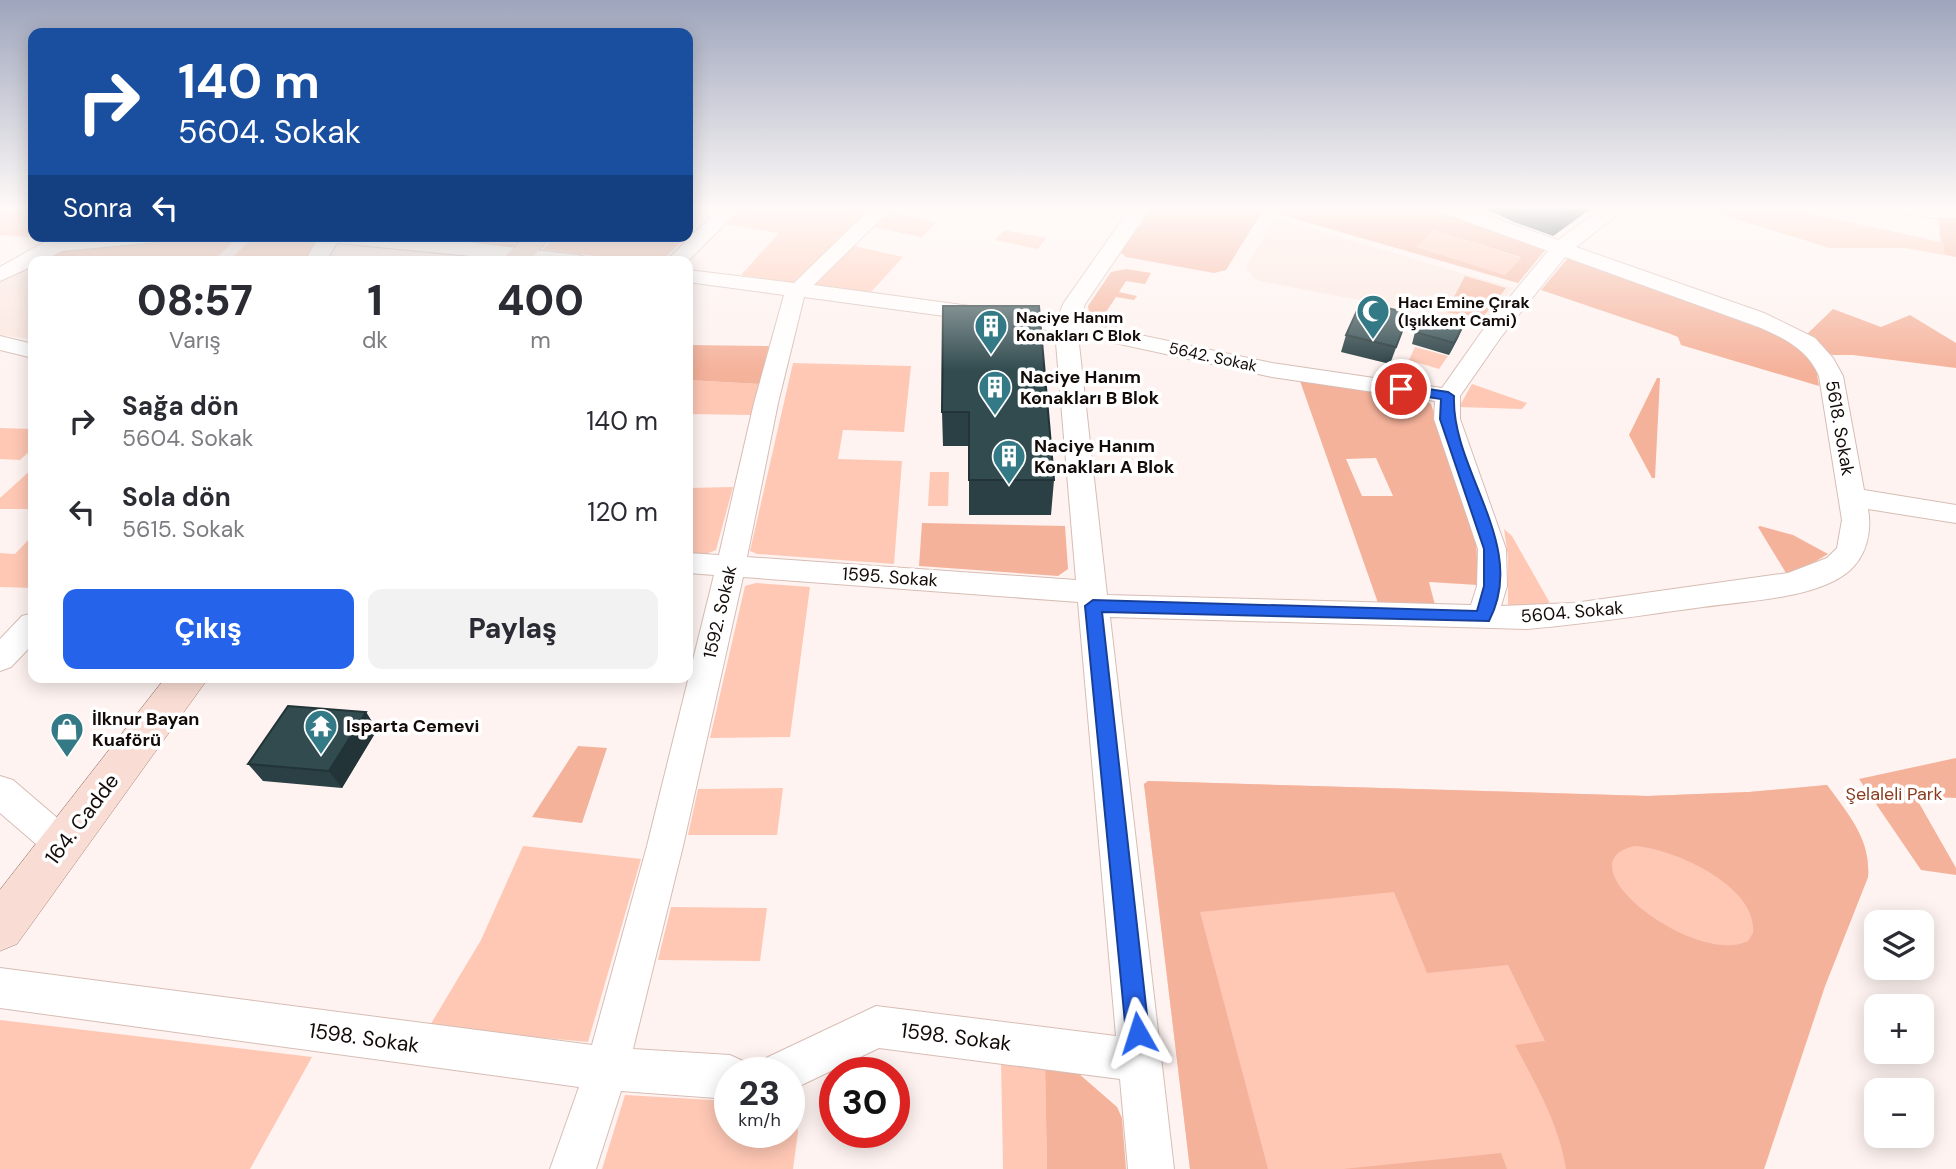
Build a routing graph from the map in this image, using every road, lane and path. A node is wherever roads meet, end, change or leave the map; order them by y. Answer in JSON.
{"nodes":[{"id":1,"x":25,"y":262,"type":"edge"},
{"id":2,"x":827,"y":262,"type":"edge"},
{"id":3,"x":1103,"y":262,"type":"edge"},
{"id":4,"x":1550,"y":262,"type":"edge"},
{"id":5,"x":1599,"y":262,"type":"edge"},
{"id":6,"x":0,"y":275,"type":"edge"},
{"id":7,"x":693,"y":277,"type":"edge"},
{"id":8,"x":797,"y":291,"type":"junction"},
{"id":9,"x":1067,"y":326,"type":"junction"},
{"id":10,"x":0,"y":343,"type":"edge"},
{"id":11,"x":28,"y":350,"type":"edge"},
{"id":12,"x":28,"y":351,"type":"edge"},
{"id":13,"x":0,"y":369,"type":"edge"},
{"id":14,"x":1448,"y":396,"type":"junction"},
{"id":15,"x":1852,"y":497,"type":"junction"},
{"id":16,"x":1956,"y":514,"type":"edge"},
{"id":17,"x":693,"y":563,"type":"edge"},
{"id":18,"x":731,"y":566,"type":"junction"},
{"id":19,"x":1715,"y":595,"type":"joint"},
{"id":20,"x":1092,"y":599,"type":"junction"},
{"id":21,"x":1483,"y":617,"type":"junction"},
{"id":22,"x":28,"y":629,"type":"edge"},
{"id":23,"x":0,"y":659,"type":"edge"},
{"id":24,"x":184,"y":683,"type":"edge"},
{"id":25,"x":0,"y":791,"type":"edge"},
{"id":26,"x":63,"y":845,"type":"junction"},
{"id":27,"x":0,"y":928,"type":"edge"},
{"id":28,"x":0,"y":988,"type":"edge"},
{"id":29,"x":1140,"y":1060,"type":"junction"},
{"id":30,"x":805,"y":1062,"type":"edge"},
{"id":31,"x":607,"y":1069,"type":"junction"},
{"id":32,"x":714,"y":1076,"type":"edge"},
{"id":33,"x":573,"y":1169,"type":"edge"},
{"id":34,"x":1151,"y":1169,"type":"edge"}],
"edges":[{"from":1,"to":6,"type":"street"},
{"from":2,"to":8,"type":"street"},
{"from":3,"to":9,"type":"street"},
{"from":4,"to":14,"type":"street"},
{"from":5,"to":15,"type":"street","name":"5618. Sokak"},
{"from":7,"to":8,"type":"street","name":"5642. Sokak"},
{"from":8,"to":9,"type":"street","name":"5642. Sokak"},
{"from":8,"to":18,"type":"street","name":"1592. Sokak"},
{"from":9,"to":14,"type":"street","name":"5642. Sokak"},
{"from":9,"to":20,"type":"street"},
{"from":10,"to":11,"type":"street"},
{"from":12,"to":13,"type":"street"},
{"from":14,"to":21,"type":"street"},
{"from":15,"to":16,"type":"street"},
{"from":15,"to":19,"type":"street","name":"5618. Sokak"},
{"from":17,"to":18,"type":"street","name":"1595. Sokak"},
{"from":18,"to":20,"type":"street","name":"1595. Sokak"},
{"from":18,"to":31,"type":"street","name":"1592. Sokak"},
{"from":19,"to":21,"type":"street","name":"5604. Sokak"},
{"from":20,"to":21,"type":"street","name":"5604. Sokak"},
{"from":20,"to":29,"type":"street"},
{"from":22,"to":23,"type":"street"},
{"from":24,"to":26,"type":"main road","name":"164. Cadde"},
{"from":25,"to":26,"type":"street"},
{"from":26,"to":27,"type":"main road","name":"164. Cadde"},
{"from":28,"to":31,"type":"street","name":"1598. Sokak"},
{"from":29,"to":30,"type":"street","name":"1598. Sokak"},
{"from":29,"to":34,"type":"street"},
{"from":31,"to":32,"type":"street","name":"1598. Sokak"},
{"from":31,"to":33,"type":"street","name":"1592. Sokak"}]}
